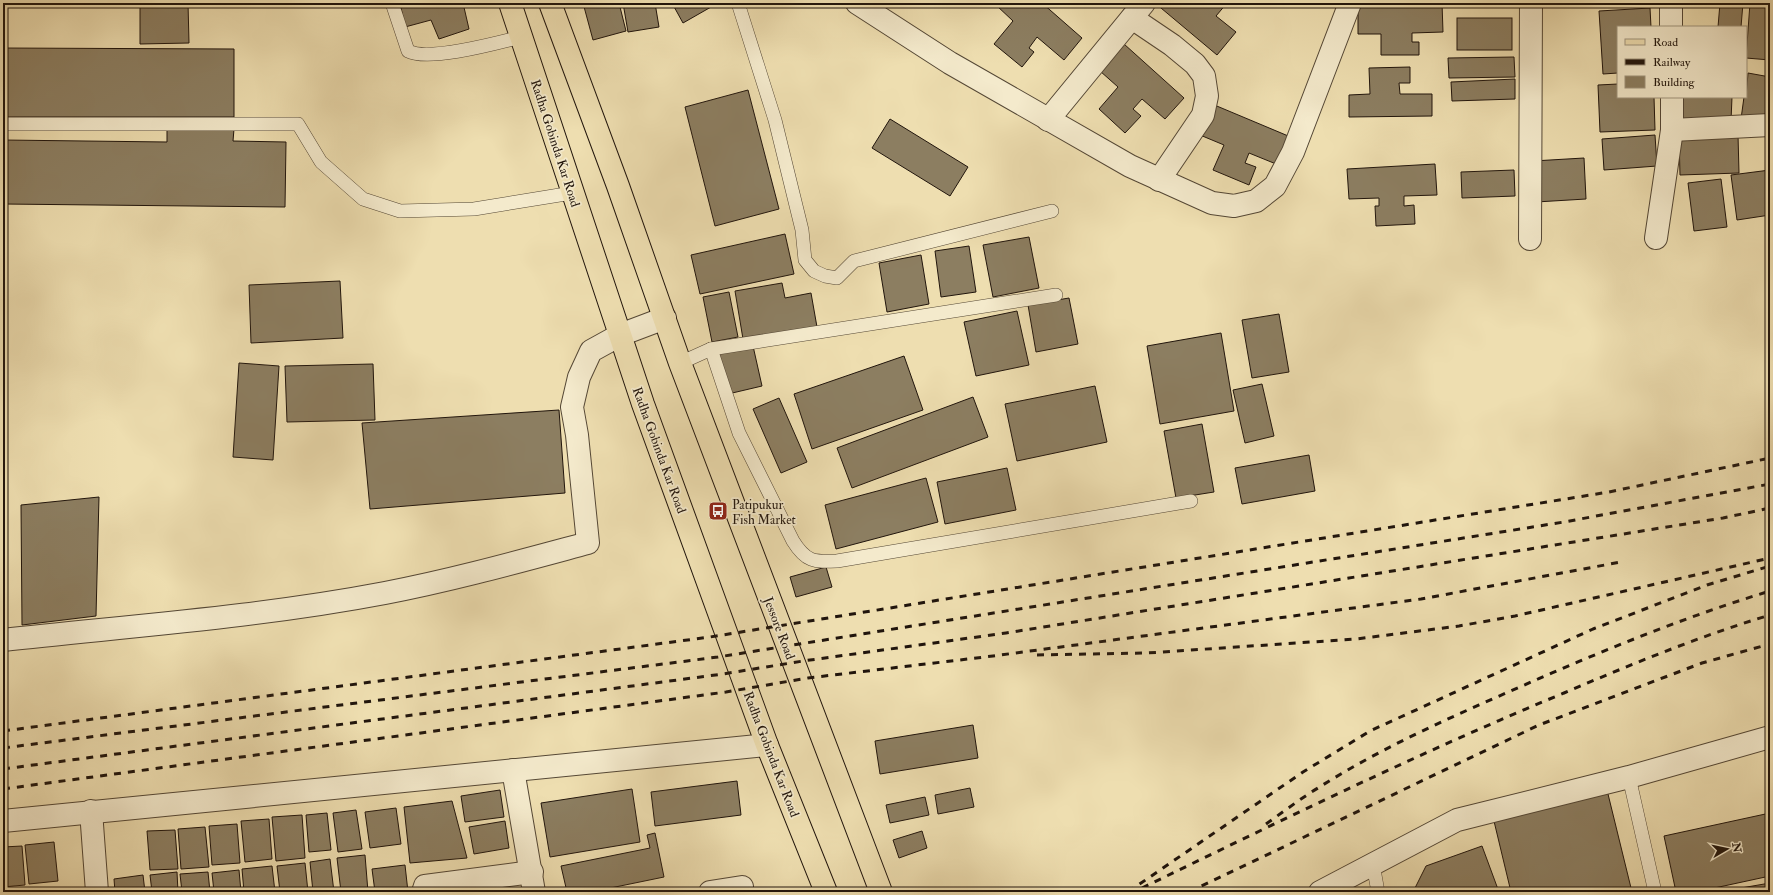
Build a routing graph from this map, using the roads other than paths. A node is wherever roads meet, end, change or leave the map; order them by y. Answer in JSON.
{"nodes":[{"id":1,"x":392,"y":3,"type":"edge"},
{"id":2,"x":510,"y":3,"type":"edge"},
{"id":3,"x":550,"y":3,"type":"edge"},
{"id":4,"x":738,"y":3,"type":"edge"},
{"id":5,"x":857,"y":3,"type":"edge"},
{"id":6,"x":1350,"y":3,"type":"edge"},
{"id":7,"x":1531,"y":3,"type":"edge"},
{"id":8,"x":1671,"y":3,"type":"edge"},
{"id":9,"x":1138,"y":10,"type":"edge"},
{"id":10,"x":1671,"y":26,"type":"edge"},
{"id":11,"x":521,"y":37,"type":"junction"},
{"id":12,"x":1672,"y":98,"type":"edge"},
{"id":13,"x":1048,"y":120,"type":"junction"},
{"id":14,"x":3,"y":124,"type":"edge"},
{"id":15,"x":1770,"y":125,"type":"edge"},
{"id":16,"x":1672,"y":130,"type":"junction"},
{"id":17,"x":1160,"y":180,"type":"junction"},
{"id":18,"x":572,"y":193,"type":"junction"},
{"id":19,"x":1052,"y":211,"type":"dead end"},
{"id":20,"x":1656,"y":238,"type":"dead end"},
{"id":21,"x":1530,"y":239,"type":"dead end"},
{"id":22,"x":1056,"y":295,"type":"dead end"},
{"id":23,"x":665,"y":318,"type":"junction"},
{"id":24,"x":620,"y":334,"type":"junction"},
{"id":25,"x":711,"y":349,"type":"junction"},
{"id":26,"x":680,"y":363,"type":"junction"},
{"id":27,"x":1191,"y":502,"type":"dead end"},
{"id":28,"x":3,"y":640,"type":"edge"},
{"id":29,"x":1770,"y":737,"type":"edge"},
{"id":30,"x":767,"y":746,"type":"junction"},
{"id":31,"x":513,"y":770,"type":"junction"},
{"id":32,"x":1629,"y":777,"type":"junction"},
{"id":33,"x":92,"y":811,"type":"junction"},
{"id":34,"x":3,"y":821,"type":"edge"},
{"id":35,"x":1373,"y":864,"type":"junction"},
{"id":36,"x":533,"y":882,"type":"edge"},
{"id":37,"x":742,"y":887,"type":"dead end"},
{"id":38,"x":97,"y":892,"type":"edge"},
{"id":39,"x":423,"y":892,"type":"edge"},
{"id":40,"x":710,"y":892,"type":"edge"},
{"id":41,"x":826,"y":892,"type":"edge"},
{"id":42,"x":881,"y":892,"type":"edge"},
{"id":43,"x":1320,"y":892,"type":"edge"},
{"id":44,"x":1378,"y":892,"type":"edge"},
{"id":45,"x":1655,"y":892,"type":"edge"}],
"edges":[{"from":1,"to":11,"type":"lane"},
{"from":2,"to":11,"type":"main road","name":"Radha Gobinda Kar Road"},
{"from":3,"to":23,"type":"main road","name":"Jessore Road"},
{"from":4,"to":19,"type":"lane"},
{"from":5,"to":13,"type":"street"},
{"from":6,"to":17,"type":"street"},
{"from":7,"to":21,"type":"street"},
{"from":8,"to":10,"type":"street"},
{"from":9,"to":13,"type":"street"},
{"from":9,"to":17,"type":"street"},
{"from":11,"to":18,"type":"main road","name":"Radha Gobinda Kar Road"},
{"from":12,"to":16,"type":"street"},
{"from":13,"to":17,"type":"street"},
{"from":14,"to":18,"type":"lane"},
{"from":15,"to":16,"type":"street"},
{"from":16,"to":20,"type":"street"},
{"from":18,"to":24,"type":"main road","name":"Radha Gobinda Kar Road"},
{"from":22,"to":25,"type":"lane"},
{"from":23,"to":24,"type":"street"},
{"from":23,"to":26,"type":"main road","name":"Jessore Road"},
{"from":24,"to":28,"type":"street"},
{"from":24,"to":30,"type":"main road","name":"Radha Gobinda Kar Road"},
{"from":25,"to":26,"type":"lane"},
{"from":25,"to":27,"type":"lane"},
{"from":26,"to":42,"type":"main road","name":"Jessore Road"},
{"from":29,"to":32,"type":"street"},
{"from":30,"to":31,"type":"street"},
{"from":30,"to":41,"type":"main road","name":"Radha Gobinda Kar Road"},
{"from":31,"to":33,"type":"street"},
{"from":31,"to":36,"type":"street"},
{"from":32,"to":35,"type":"street"},
{"from":32,"to":45,"type":"lane"},
{"from":33,"to":34,"type":"street"},
{"from":33,"to":38,"type":"street"},
{"from":35,"to":43,"type":"street"},
{"from":35,"to":44,"type":"lane"},
{"from":36,"to":39,"type":"street"},
{"from":37,"to":40,"type":"street"}]}
